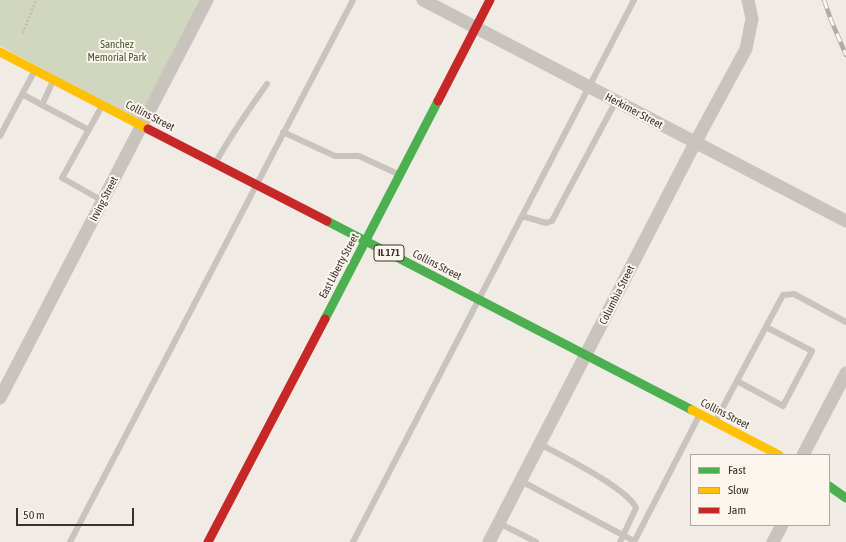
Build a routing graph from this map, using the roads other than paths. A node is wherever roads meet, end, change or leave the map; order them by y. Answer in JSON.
{"nodes":[{"id":1,"x":207,"y":0,"type":"edge"},
{"id":2,"x":353,"y":0,"type":"edge"},
{"id":3,"x":423,"y":0,"type":"edge"},
{"id":4,"x":490,"y":0,"type":"edge"},
{"id":5,"x":634,"y":0,"type":"edge"},
{"id":6,"x":748,"y":0,"type":"edge"},
{"id":7,"x":476,"y":28,"type":"junction"},
{"id":8,"x":0,"y":52,"type":"edge"},
{"id":9,"x":35,"y":70,"type":"junction"},
{"id":10,"x":54,"y":80,"type":"junction"},
{"id":11,"x":267,"y":84,"type":"dead end"},
{"id":12,"x":590,"y":87,"type":"junction"},
{"id":13,"x":22,"y":94,"type":"junction"},
{"id":14,"x":616,"y":101,"type":"junction"},
{"id":15,"x":42,"y":105,"type":"junction"},
{"id":16,"x":102,"y":105,"type":"junction"},
{"id":17,"x":142,"y":125,"type":"junction"},
{"id":18,"x":89,"y":130,"type":"junction"},
{"id":19,"x":283,"y":132,"type":"junction"},
{"id":20,"x":0,"y":136,"type":"edge"},
{"id":21,"x":695,"y":143,"type":"junction"},
{"id":22,"x":216,"y":164,"type":"junction"},
{"id":23,"x":400,"y":175,"type":"junction"},
{"id":24,"x":256,"y":184,"type":"junction"},
{"id":25,"x":103,"y":201,"type":"junction"},
{"id":26,"x":522,"y":216,"type":"junction"},
{"id":27,"x":846,"y":221,"type":"edge"},
{"id":28,"x":366,"y":241,"type":"junction"},
{"id":29,"x":479,"y":300,"type":"junction"},
{"id":30,"x":846,"y":322,"type":"edge"},
{"id":31,"x":766,"y":327,"type":"junction"},
{"id":32,"x":586,"y":355,"type":"junction"},
{"id":33,"x":846,"y":373,"type":"edge"},
{"id":34,"x":737,"y":381,"type":"junction"},
{"id":35,"x":0,"y":398,"type":"edge"},
{"id":36,"x":700,"y":414,"type":"junction"},
{"id":37,"x":715,"y":422,"type":"junction"},
{"id":38,"x":540,"y":444,"type":"junction"},
{"id":39,"x":777,"y":454,"type":"edge"},
{"id":40,"x":804,"y":454,"type":"edge"},
{"id":41,"x":521,"y":481,"type":"junction"},
{"id":42,"x":830,"y":487,"type":"edge"},
{"id":43,"x":846,"y":498,"type":"edge"},
{"id":44,"x":499,"y":523,"type":"junction"},
{"id":45,"x":781,"y":526,"type":"edge"},
{"id":46,"x":623,"y":535,"type":"junction"},
{"id":47,"x":634,"y":541,"type":"edge"},
{"id":48,"x":70,"y":542,"type":"edge"},
{"id":49,"x":208,"y":542,"type":"edge"},
{"id":50,"x":353,"y":542,"type":"edge"},
{"id":51,"x":489,"y":542,"type":"edge"},
{"id":52,"x":536,"y":542,"type":"edge"},
{"id":53,"x":620,"y":542,"type":"edge"},
{"id":54,"x":773,"y":542,"type":"edge"}],
"edges":[{"from":1,"to":17,"type":"street","name":"Irving Street"},
{"from":2,"to":19,"type":"lane"},
{"from":3,"to":7,"type":"street","name":"Herkimer Street"},
{"from":4,"to":7,"type":"main road","name":"East Liberty Street"},
{"from":5,"to":12,"type":"lane"},
{"from":6,"to":21,"type":"street","name":"Columbia Street"},
{"from":7,"to":12,"type":"street","name":"Herkimer Street"},
{"from":7,"to":23,"type":"main road","name":"East Liberty Street"},
{"from":8,"to":9,"type":"main road","name":"Collins Street","number":"IL 171"},
{"from":9,"to":10,"type":"main road","name":"Collins Street","number":"IL 171"},
{"from":9,"to":13,"type":"lane"},
{"from":10,"to":15,"type":"lane"},
{"from":10,"to":16,"type":"main road","name":"Collins Street","number":"IL 171"},
{"from":11,"to":22,"type":"lane"},
{"from":12,"to":14,"type":"street","name":"Herkimer Street"},
{"from":12,"to":26,"type":"lane"},
{"from":13,"to":15,"type":"lane"},
{"from":13,"to":20,"type":"lane"},
{"from":14,"to":21,"type":"street","name":"Herkimer Street"},
{"from":14,"to":26,"type":"lane"},
{"from":15,"to":18,"type":"lane"},
{"from":16,"to":17,"type":"main road","name":"Collins Street","number":"IL 171"},
{"from":16,"to":18,"type":"lane"},
{"from":17,"to":22,"type":"main road","name":"Collins Street","number":"IL 171"},
{"from":17,"to":25,"type":"street","name":"Irving Street"},
{"from":18,"to":25,"type":"lane"},
{"from":19,"to":23,"type":"lane"},
{"from":19,"to":24,"type":"lane"},
{"from":21,"to":27,"type":"street","name":"Herkimer Street"},
{"from":21,"to":32,"type":"street","name":"Columbia Street"},
{"from":22,"to":24,"type":"main road","name":"Collins Street","number":"IL 171"},
{"from":23,"to":28,"type":"main road","name":"East Liberty Street"},
{"from":24,"to":28,"type":"main road","name":"Collins Street","number":"IL 171"},
{"from":24,"to":48,"type":"lane"},
{"from":25,"to":35,"type":"street","name":"Irving Street"},
{"from":26,"to":29,"type":"lane"},
{"from":28,"to":29,"type":"main road","name":"Collins Street","number":"IL 171"},
{"from":28,"to":49,"type":"main road","name":"East Liberty Street"},
{"from":29,"to":32,"type":"main road","name":"Collins Street","number":"IL 171"},
{"from":29,"to":50,"type":"lane"},
{"from":30,"to":31,"type":"lane"},
{"from":31,"to":34,"type":"lane"},
{"from":31,"to":34,"type":"lane"},
{"from":32,"to":36,"type":"main road","name":"Collins Street","number":"IL 171"},
{"from":32,"to":38,"type":"street","name":"Columbia Street"},
{"from":33,"to":40,"type":"street"},
{"from":34,"to":37,"type":"lane"},
{"from":36,"to":37,"type":"main road","name":"Collins Street","number":"IL 171"},
{"from":36,"to":47,"type":"lane"},
{"from":37,"to":39,"type":"main road","name":"Collins Street","number":"IL 171"},
{"from":38,"to":41,"type":"street","name":"Columbia Street"},
{"from":38,"to":46,"type":"lane"},
{"from":41,"to":44,"type":"street","name":"Columbia Street"},
{"from":41,"to":46,"type":"lane"},
{"from":42,"to":43,"type":"main road"},
{"from":44,"to":51,"type":"street","name":"Columbia Street"},
{"from":44,"to":52,"type":"lane"},
{"from":45,"to":54,"type":"street"},
{"from":46,"to":47,"type":"lane"},
{"from":46,"to":53,"type":"lane"}]}
